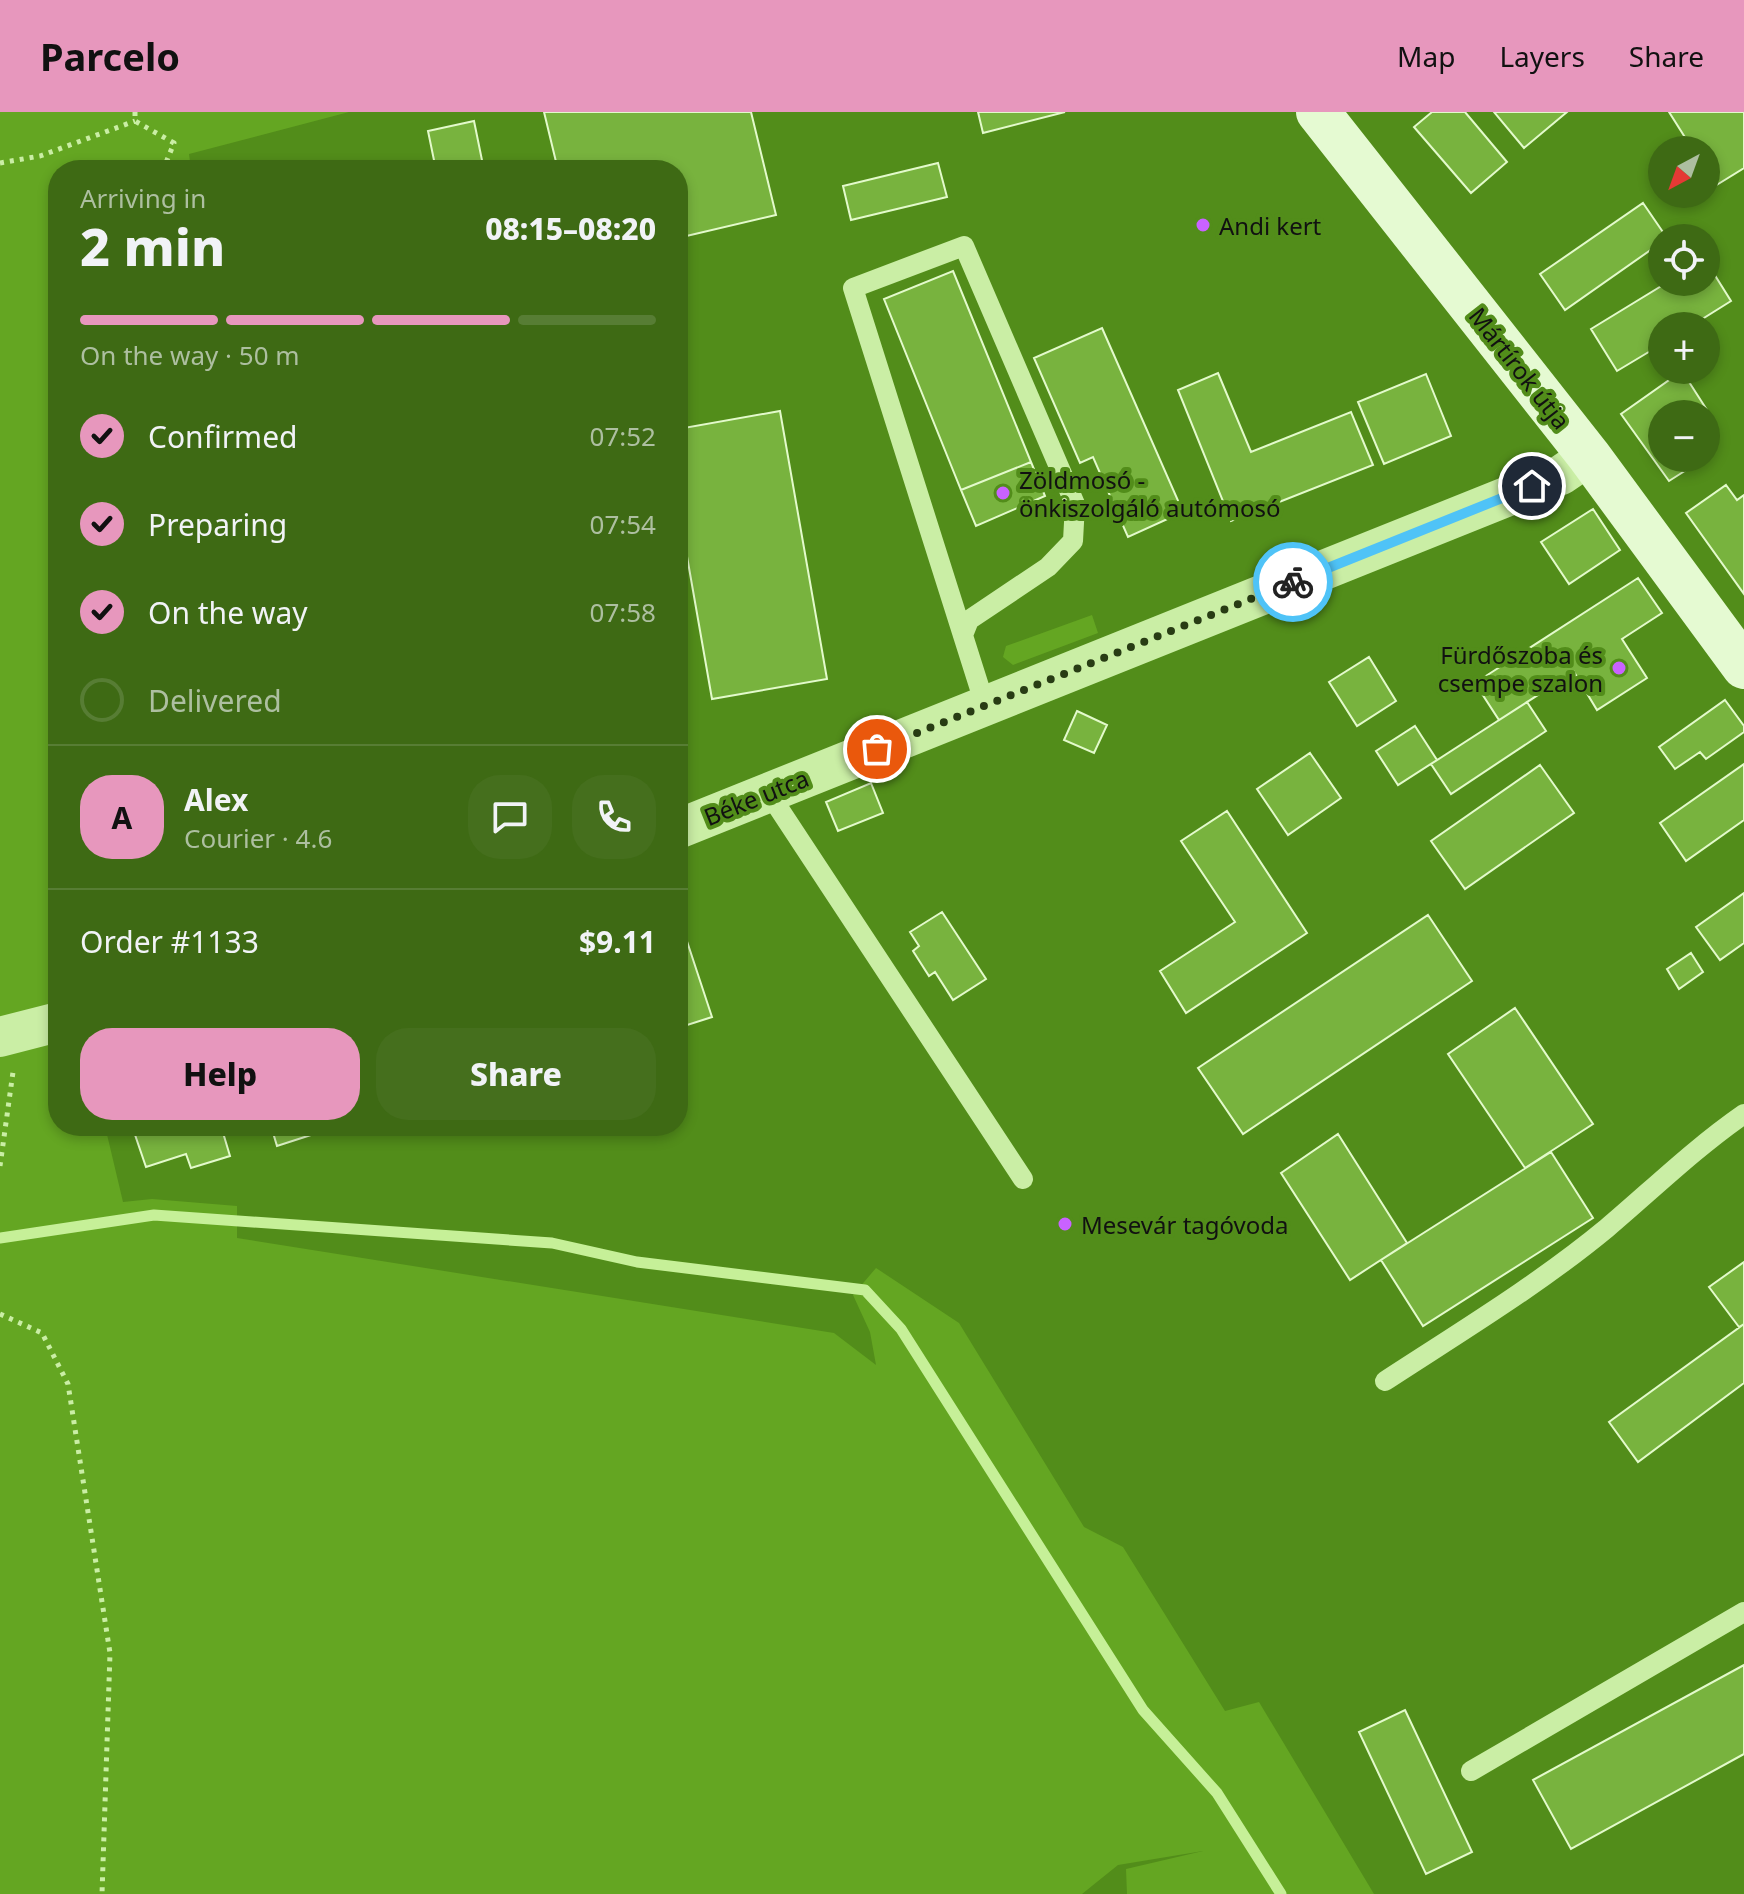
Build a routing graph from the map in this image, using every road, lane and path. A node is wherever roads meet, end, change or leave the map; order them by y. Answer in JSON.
{"nodes":[{"id":1,"x":135,"y":112,"type":"edge"},
{"id":2,"x":1318,"y":112,"type":"edge"},
{"id":3,"x":135,"y":121,"type":"junction"},
{"id":4,"x":167,"y":160,"type":"edge"},
{"id":5,"x":0,"y":163,"type":"edge"},
{"id":6,"x":1589,"y":456,"type":"junction"},
{"id":7,"x":963,"y":635,"type":"junction"},
{"id":8,"x":1744,"y":667,"type":"edge"},
{"id":9,"x":985,"y":705,"type":"junction"},
{"id":10,"x":768,"y":792,"type":"junction"},
{"id":11,"x":688,"y":825,"type":"edge"},
{"id":12,"x":48,"y":1024,"type":"edge"},
{"id":13,"x":9,"y":1034,"type":"edge"},
{"id":14,"x":1744,"y":1114,"type":"edge"},
{"id":15,"x":0,"y":1166,"type":"edge"},
{"id":16,"x":1023,"y":1179,"type":"dead end"},
{"id":17,"x":0,"y":1314,"type":"edge"},
{"id":18,"x":1385,"y":1381,"type":"dead end"},
{"id":19,"x":1744,"y":1612,"type":"edge"},
{"id":20,"x":1471,"y":1771,"type":"dead end"},
{"id":21,"x":102,"y":1894,"type":"edge"}],
"edges":[{"from":1,"to":3,"type":"path"},
{"from":2,"to":6,"type":"main road","name":"Mártírok útja"},
{"from":3,"to":4,"type":"path"},
{"from":3,"to":5,"type":"path"},
{"from":6,"to":8,"type":"main road","name":"Mártírok útja"},
{"from":6,"to":9,"type":"street","name":"Béke utca"},
{"from":7,"to":7,"type":"lane"},
{"from":7,"to":9,"type":"lane"},
{"from":9,"to":10,"type":"street","name":"Béke utca"},
{"from":10,"to":11,"type":"street","name":"Béke utca"},
{"from":10,"to":16,"type":"lane"},
{"from":12,"to":13,"type":"street"},
{"from":13,"to":15,"type":"path"},
{"from":14,"to":18,"type":"lane"},
{"from":17,"to":21,"type":"path"},
{"from":19,"to":20,"type":"lane"}]}
